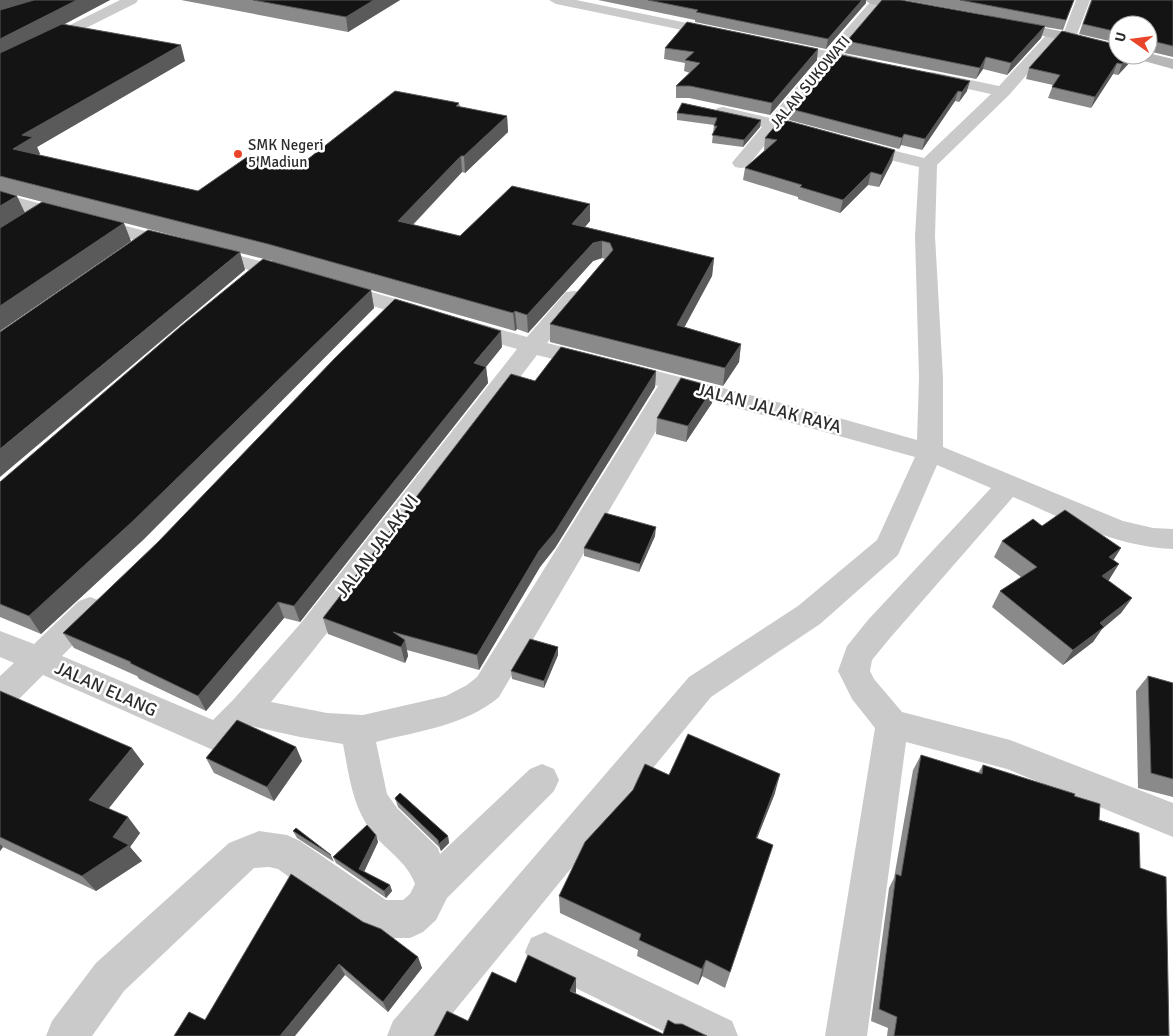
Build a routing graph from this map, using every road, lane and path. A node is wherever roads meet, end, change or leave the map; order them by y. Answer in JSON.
{"nodes":[{"id":1,"x":131,"y":0,"type":"edge"},
{"id":2,"x":556,"y":0,"type":"edge"},
{"id":3,"x":877,"y":0,"type":"edge"},
{"id":4,"x":1083,"y":0,"type":"edge"},
{"id":5,"x":934,"y":11,"type":"edge"},
{"id":6,"x":988,"y":21,"type":"edge"},
{"id":7,"x":1062,"y":35,"type":"junction"},
{"id":8,"x":737,"y":37,"type":"edge"},
{"id":9,"x":765,"y":43,"type":"edge"},
{"id":10,"x":1108,"y":47,"type":"edge"},
{"id":11,"x":831,"y":56,"type":"junction"},
{"id":12,"x":1158,"y":60,"type":"edge"},
{"id":13,"x":1173,"y":64,"type":"edge"},
{"id":14,"x":0,"y":66,"type":"edge"},
{"id":15,"x":880,"y":66,"type":"edge"},
{"id":16,"x":919,"y":75,"type":"edge"},
{"id":17,"x":1003,"y":92,"type":"junction"},
{"id":18,"x":708,"y":109,"type":"edge"},
{"id":19,"x":776,"y":123,"type":"junction"},
{"id":20,"x":741,"y":163,"type":"dead end"},
{"id":21,"x":928,"y":164,"type":"junction"},
{"id":22,"x":0,"y":199,"type":"edge"},
{"id":23,"x":44,"y":212,"type":"junction"},
{"id":24,"x":22,"y":226,"type":"edge"},
{"id":25,"x":152,"y":237,"type":"junction"},
{"id":26,"x":130,"y":253,"type":"edge"},
{"id":27,"x":265,"y":267,"type":"junction"},
{"id":28,"x":589,"y":280,"type":"edge"},
{"id":29,"x":243,"y":285,"type":"edge"},
{"id":30,"x":394,"y":305,"type":"junction"},
{"id":31,"x":372,"y":326,"type":"edge"},
{"id":32,"x":532,"y":346,"type":"junction"},
{"id":33,"x":672,"y":383,"type":"junction"},
{"id":34,"x":930,"y":452,"type":"junction"},
{"id":35,"x":1008,"y":485,"type":"junction"},
{"id":36,"x":1173,"y":539,"type":"edge"},
{"id":37,"x":110,"y":590,"type":"edge"},
{"id":38,"x":0,"y":644,"type":"edge"},
{"id":39,"x":38,"y":659,"type":"junction"},
{"id":40,"x":0,"y":697,"type":"edge"},
{"id":41,"x":245,"y":710,"type":"junction"},
{"id":42,"x":892,"y":724,"type":"junction"},
{"id":43,"x":357,"y":730,"type":"junction"},
{"id":44,"x":213,"y":734,"type":"joint"},
{"id":45,"x":542,"y":780,"type":"dead end"},
{"id":46,"x":1173,"y":820,"type":"edge"},
{"id":47,"x":434,"y":885,"type":"junction"},
{"id":48,"x":545,"y":952,"type":"dead end"},
{"id":49,"x":67,"y":1036,"type":"edge"},
{"id":50,"x":408,"y":1036,"type":"edge"},
{"id":51,"x":717,"y":1036,"type":"edge"},
{"id":52,"x":846,"y":1036,"type":"edge"}],
"edges":[{"from":1,"to":14,"type":"street"},
{"from":2,"to":8,"type":"street"},
{"from":3,"to":5,"type":"street"},
{"from":3,"to":11,"type":"street","name":"JALAN SUKOWATI"},
{"from":4,"to":7,"type":"street"},
{"from":6,"to":7,"type":"street"},
{"from":7,"to":10,"type":"street"},
{"from":7,"to":17,"type":"street"},
{"from":9,"to":11,"type":"street"},
{"from":11,"to":15,"type":"street"},
{"from":11,"to":19,"type":"street","name":"JALAN SUKOWATI"},
{"from":12,"to":13,"type":"street"},
{"from":16,"to":17,"type":"street"},
{"from":17,"to":21,"type":"street"},
{"from":18,"to":19,"type":"street"},
{"from":19,"to":20,"type":"street","name":"JALAN SUKOWATI"},
{"from":19,"to":21,"type":"street"},
{"from":21,"to":34,"type":"street"},
{"from":22,"to":23,"type":"street","name":"JALAN JALAK RAYA"},
{"from":23,"to":24,"type":"street"},
{"from":23,"to":25,"type":"street","name":"JALAN JALAK RAYA"},
{"from":25,"to":26,"type":"street"},
{"from":25,"to":27,"type":"street","name":"JALAN JALAK RAYA"},
{"from":27,"to":29,"type":"street"},
{"from":27,"to":30,"type":"street","name":"JALAN JALAK RAYA"},
{"from":28,"to":32,"type":"street","name":"JALAN JALAK VI"},
{"from":30,"to":31,"type":"street"},
{"from":30,"to":32,"type":"street","name":"JALAN JALAK RAYA"},
{"from":32,"to":33,"type":"street","name":"JALAN JALAK RAYA"},
{"from":32,"to":41,"type":"street","name":"JALAN JALAK VI"},
{"from":33,"to":34,"type":"street","name":"JALAN JALAK RAYA"},
{"from":33,"to":43,"type":"street"},
{"from":34,"to":35,"type":"street","name":"JALAN JALAK RAYA"},
{"from":34,"to":50,"type":"street"},
{"from":35,"to":36,"type":"street","name":"JALAN JALAK RAYA"},
{"from":35,"to":42,"type":"street"},
{"from":37,"to":39,"type":"street"},
{"from":38,"to":39,"type":"street","name":"JALAN ELANG"},
{"from":39,"to":40,"type":"street"},
{"from":39,"to":44,"type":"street","name":"JALAN ELANG"},
{"from":41,"to":43,"type":"street"},
{"from":41,"to":44,"type":"street","name":"JALAN JALAK VI"},
{"from":42,"to":46,"type":"street"},
{"from":42,"to":52,"type":"street"},
{"from":43,"to":47,"type":"street"},
{"from":45,"to":47,"type":"street"},
{"from":47,"to":49,"type":"street"},
{"from":48,"to":51,"type":"street"}]}
